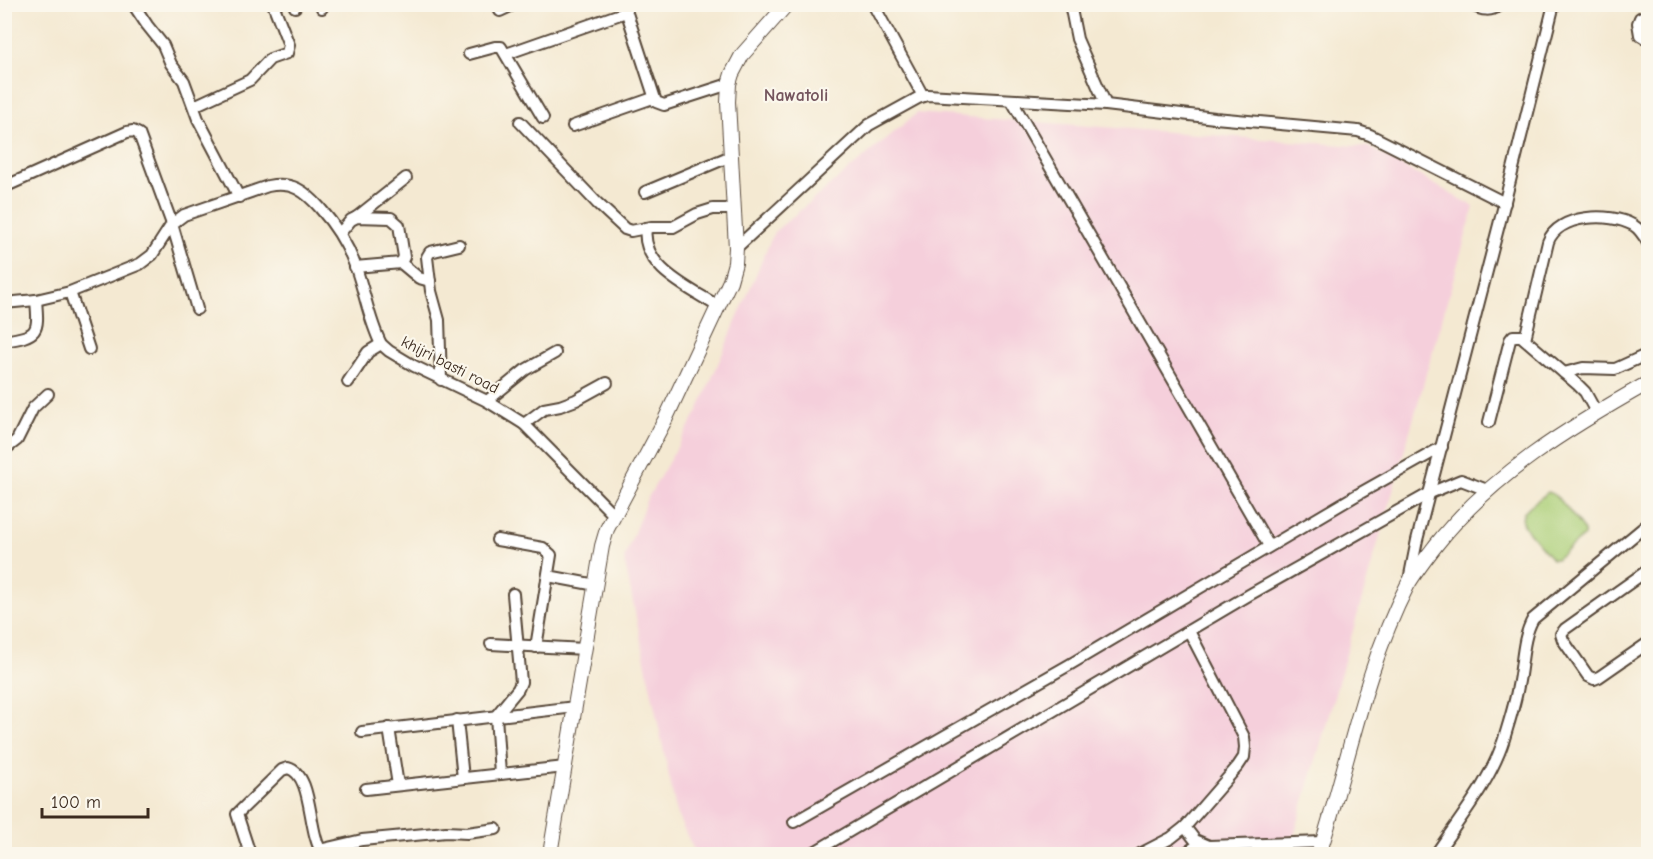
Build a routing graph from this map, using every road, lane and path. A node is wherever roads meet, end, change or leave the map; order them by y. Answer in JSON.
{"nodes":[{"id":1,"x":133,"y":4,"type":"edge"},
{"id":2,"x":273,"y":4,"type":"edge"},
{"id":3,"x":515,"y":4,"type":"edge"},
{"id":4,"x":787,"y":4,"type":"edge"},
{"id":5,"x":873,"y":4,"type":"edge"},
{"id":6,"x":1070,"y":4,"type":"edge"},
{"id":7,"x":1471,"y":4,"type":"edge"},
{"id":8,"x":1502,"y":4,"type":"edge"},
{"id":9,"x":1554,"y":4,"type":"edge"},
{"id":10,"x":625,"y":8,"type":"edge"},
{"id":11,"x":500,"y":11,"type":"dead end"},
{"id":12,"x":1648,"y":14,"type":"edge"},
{"id":13,"x":1648,"y":40,"type":"edge"},
{"id":14,"x":469,"y":54,"type":"dead end"},
{"id":15,"x":506,"y":54,"type":"junction"},
{"id":16,"x":729,"y":84,"type":"junction"},
{"id":17,"x":923,"y":96,"type":"junction"},
{"id":18,"x":653,"y":98,"type":"junction"},
{"id":19,"x":1012,"y":101,"type":"junction"},
{"id":20,"x":1106,"y":105,"type":"junction"},
{"id":21,"x":194,"y":106,"type":"junction"},
{"id":22,"x":543,"y":118,"type":"dead end"},
{"id":23,"x":520,"y":122,"type":"dead end"},
{"id":24,"x":573,"y":126,"type":"dead end"},
{"id":25,"x":731,"y":156,"type":"junction"},
{"id":26,"x":406,"y":178,"type":"dead end"},
{"id":27,"x":4,"y":188,"type":"edge"},
{"id":28,"x":645,"y":192,"type":"dead end"},
{"id":29,"x":239,"y":197,"type":"junction"},
{"id":30,"x":1505,"y":203,"type":"junction"},
{"id":31,"x":734,"y":209,"type":"junction"},
{"id":32,"x":357,"y":217,"type":"junction"},
{"id":33,"x":172,"y":224,"type":"junction"},
{"id":34,"x":646,"y":228,"type":"junction"},
{"id":35,"x":340,"y":233,"type":"junction"},
{"id":36,"x":1648,"y":243,"type":"edge"},
{"id":37,"x":459,"y":245,"type":"dead end"},
{"id":38,"x":736,"y":248,"type":"junction"},
{"id":39,"x":402,"y":263,"type":"junction"},
{"id":40,"x":355,"y":267,"type":"junction"},
{"id":41,"x":430,"y":281,"type":"junction"},
{"id":42,"x":70,"y":292,"type":"junction"},
{"id":43,"x":36,"y":300,"type":"junction"},
{"id":44,"x":4,"y":303,"type":"edge"},
{"id":45,"x":719,"y":307,"type":"junction"},
{"id":46,"x":196,"y":309,"type":"dead end"},
{"id":47,"x":1525,"y":339,"type":"junction"},
{"id":48,"x":4,"y":341,"type":"edge"},
{"id":49,"x":381,"y":344,"type":"junction"},
{"id":50,"x":89,"y":349,"type":"dead end"},
{"id":51,"x":555,"y":353,"type":"dead end"},
{"id":52,"x":1648,"y":354,"type":"edge"},
{"id":53,"x":1564,"y":373,"type":"junction"},
{"id":54,"x":441,"y":380,"type":"junction"},
{"id":55,"x":348,"y":382,"type":"dead end"},
{"id":56,"x":607,"y":383,"type":"dead end"},
{"id":57,"x":1648,"y":383,"type":"edge"},
{"id":58,"x":48,"y":394,"type":"dead end"},
{"id":59,"x":487,"y":401,"type":"junction"},
{"id":60,"x":1596,"y":412,"type":"junction"},
{"id":61,"x":1489,"y":422,"type":"dead end"},
{"id":62,"x":524,"y":424,"type":"junction"},
{"id":63,"x":1442,"y":447,"type":"junction"},
{"id":64,"x":4,"y":450,"type":"edge"},
{"id":65,"x":1487,"y":490,"type":"junction"},
{"id":66,"x":1430,"y":493,"type":"junction"},
{"id":67,"x":614,"y":514,"type":"junction"},
{"id":68,"x":1648,"y":524,"type":"edge"},
{"id":69,"x":497,"y":540,"type":"dead end"},
{"id":70,"x":1269,"y":546,"type":"junction"},
{"id":71,"x":1648,"y":570,"type":"edge"},
{"id":72,"x":548,"y":576,"type":"junction"},
{"id":73,"x":1408,"y":584,"type":"junction"},
{"id":74,"x":596,"y":585,"type":"junction"},
{"id":75,"x":513,"y":594,"type":"dead end"},
{"id":76,"x":1189,"y":631,"type":"junction"},
{"id":77,"x":1648,"y":643,"type":"edge"},
{"id":78,"x":491,"y":644,"type":"dead end"},
{"id":79,"x":518,"y":645,"type":"junction"},
{"id":80,"x":536,"y":646,"type":"junction"},
{"id":81,"x":585,"y":649,"type":"junction"},
{"id":82,"x":575,"y":707,"type":"junction"},
{"id":83,"x":496,"y":716,"type":"junction"},
{"id":84,"x":457,"y":720,"type":"junction"},
{"id":85,"x":389,"y":728,"type":"junction"},
{"id":86,"x":362,"y":732,"type":"dead end"},
{"id":87,"x":565,"y":767,"type":"junction"},
{"id":88,"x":500,"y":774,"type":"junction"},
{"id":89,"x":463,"y":778,"type":"junction"},
{"id":90,"x":398,"y":785,"type":"junction"},
{"id":91,"x":366,"y":789,"type":"dead end"},
{"id":92,"x":794,"y":822,"type":"dead end"},
{"id":93,"x":1185,"y":827,"type":"junction"},
{"id":94,"x":496,"y":829,"type":"dead end"},
{"id":95,"x":1200,"y":844,"type":"junction"},
{"id":96,"x":1321,"y":848,"type":"edge"},
{"id":97,"x":321,"y":852,"type":"edge"},
{"id":98,"x":250,"y":855,"type":"edge"},
{"id":99,"x":550,"y":855,"type":"edge"},
{"id":100,"x":811,"y":855,"type":"edge"},
{"id":101,"x":1140,"y":855,"type":"edge"},
{"id":102,"x":1184,"y":855,"type":"edge"},
{"id":103,"x":1436,"y":855,"type":"edge"}],
"edges":[{"from":1,"to":21,"type":"street"},
{"from":2,"to":21,"type":"street"},
{"from":3,"to":11,"type":"street"},
{"from":4,"to":16,"type":"main road"},
{"from":5,"to":17,"type":"street"},
{"from":6,"to":20,"type":"street"},
{"from":7,"to":8,"type":"street"},
{"from":9,"to":30,"type":"street"},
{"from":10,"to":15,"type":"street"},
{"from":10,"to":18,"type":"street"},
{"from":12,"to":13,"type":"street"},
{"from":14,"to":15,"type":"street"},
{"from":15,"to":22,"type":"street"},
{"from":16,"to":18,"type":"street"},
{"from":16,"to":25,"type":"main road"},
{"from":17,"to":19,"type":"street"},
{"from":17,"to":38,"type":"street"},
{"from":18,"to":24,"type":"street"},
{"from":19,"to":20,"type":"street"},
{"from":19,"to":70,"type":"street"},
{"from":20,"to":30,"type":"street"},
{"from":21,"to":29,"type":"street"},
{"from":23,"to":34,"type":"street"},
{"from":25,"to":28,"type":"street"},
{"from":25,"to":31,"type":"main road"},
{"from":26,"to":32,"type":"street"},
{"from":27,"to":33,"type":"street"},
{"from":29,"to":33,"type":"street","name":"khijri basti road"},
{"from":29,"to":35,"type":"street","name":"khijri basti road"},
{"from":30,"to":63,"type":"street"},
{"from":31,"to":34,"type":"street"},
{"from":31,"to":38,"type":"main road"},
{"from":32,"to":35,"type":"street"},
{"from":32,"to":39,"type":"street"},
{"from":33,"to":42,"type":"street","name":"khijri basti road"},
{"from":33,"to":46,"type":"street"},
{"from":34,"to":45,"type":"street"},
{"from":35,"to":40,"type":"street","name":"khijri basti road"},
{"from":36,"to":47,"type":"street"},
{"from":37,"to":41,"type":"street"},
{"from":38,"to":45,"type":"main road"},
{"from":39,"to":40,"type":"street"},
{"from":39,"to":41,"type":"street"},
{"from":40,"to":49,"type":"street","name":"khijri basti road"},
{"from":41,"to":54,"type":"street"},
{"from":42,"to":43,"type":"street","name":"khijri basti road"},
{"from":42,"to":50,"type":"street"},
{"from":43,"to":44,"type":"street","name":"khijri basti road"},
{"from":43,"to":48,"type":"street"},
{"from":45,"to":67,"type":"main road"},
{"from":47,"to":53,"type":"street"},
{"from":47,"to":61,"type":"street"},
{"from":49,"to":54,"type":"street","name":"khijri basti road"},
{"from":49,"to":55,"type":"street"},
{"from":51,"to":59,"type":"street"},
{"from":52,"to":53,"type":"street"},
{"from":53,"to":60,"type":"street"},
{"from":54,"to":59,"type":"street","name":"khijri basti road"},
{"from":56,"to":62,"type":"street"},
{"from":57,"to":60,"type":"main road"},
{"from":58,"to":64,"type":"street"},
{"from":59,"to":62,"type":"street","name":"khijri basti road"},
{"from":60,"to":65,"type":"main road"},
{"from":62,"to":67,"type":"street","name":"khijri basti road"},
{"from":63,"to":66,"type":"street"},
{"from":63,"to":70,"type":"street"},
{"from":65,"to":66,"type":"street"},
{"from":65,"to":73,"type":"main road"},
{"from":66,"to":73,"type":"street"},
{"from":66,"to":76,"type":"street"},
{"from":67,"to":74,"type":"main road"},
{"from":68,"to":103,"type":"street"},
{"from":69,"to":72,"type":"street"},
{"from":70,"to":92,"type":"street"},
{"from":71,"to":77,"type":"street"},
{"from":72,"to":74,"type":"street"},
{"from":72,"to":80,"type":"street"},
{"from":73,"to":96,"type":"main road"},
{"from":74,"to":81,"type":"main road"},
{"from":75,"to":79,"type":"street"},
{"from":76,"to":93,"type":"street"},
{"from":76,"to":100,"type":"street"},
{"from":78,"to":79,"type":"street"},
{"from":79,"to":80,"type":"street"},
{"from":79,"to":83,"type":"street"},
{"from":80,"to":81,"type":"street"},
{"from":81,"to":82,"type":"main road"},
{"from":82,"to":83,"type":"street"},
{"from":82,"to":87,"type":"main road"},
{"from":83,"to":84,"type":"street"},
{"from":83,"to":88,"type":"street"},
{"from":84,"to":85,"type":"street"},
{"from":84,"to":89,"type":"street"},
{"from":85,"to":86,"type":"street"},
{"from":85,"to":90,"type":"street"},
{"from":87,"to":88,"type":"street"},
{"from":87,"to":99,"type":"main road"},
{"from":88,"to":89,"type":"street"},
{"from":89,"to":90,"type":"street"},
{"from":90,"to":91,"type":"street"},
{"from":93,"to":95,"type":"street"},
{"from":93,"to":101,"type":"street"},
{"from":94,"to":97,"type":"street"},
{"from":95,"to":96,"type":"street"},
{"from":95,"to":102,"type":"street"},
{"from":97,"to":98,"type":"street"}]}
